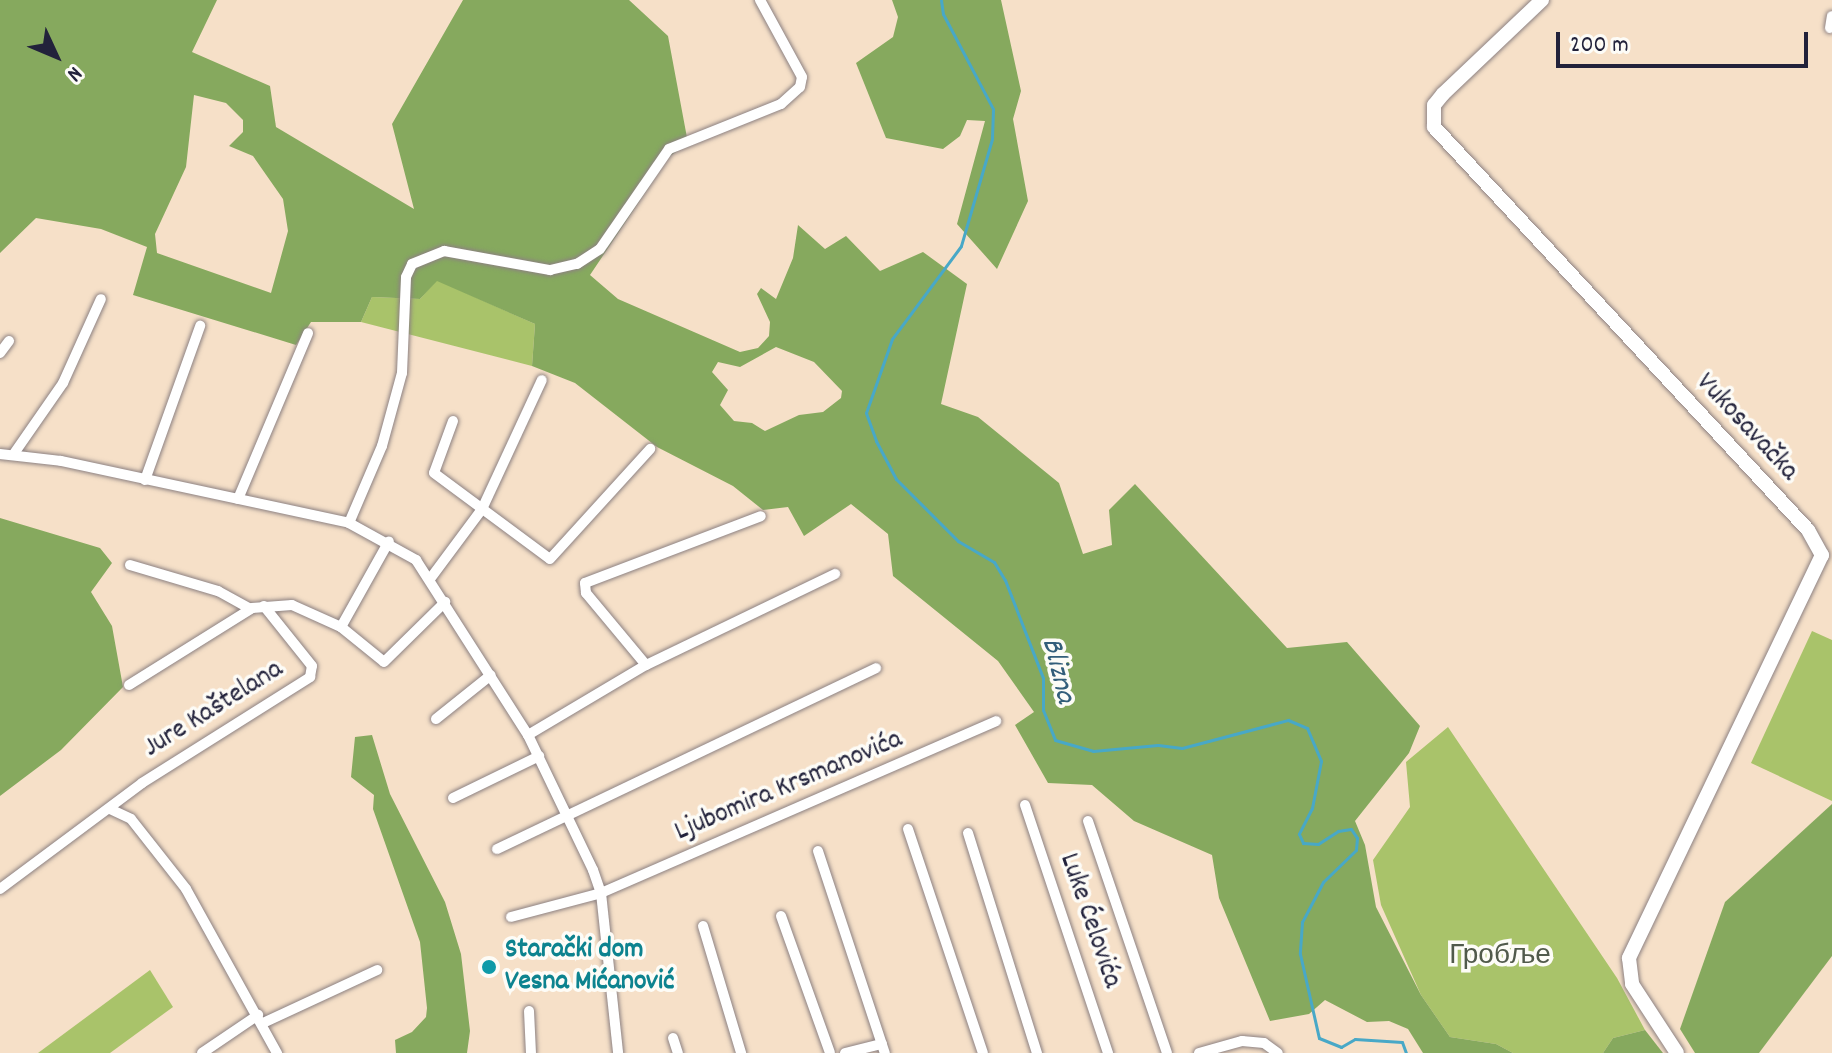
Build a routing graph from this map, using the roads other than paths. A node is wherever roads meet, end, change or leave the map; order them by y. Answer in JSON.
{"nodes":[{"id":1,"x":760,"y":0,"type":"edge"},
{"id":2,"x":1542,"y":0,"type":"edge"},
{"id":3,"x":1832,"y":16,"type":"edge"},
{"id":4,"x":1830,"y":28,"type":"dead end"},
{"id":5,"x":101,"y":299,"type":"dead end"},
{"id":6,"x":200,"y":326,"type":"dead end"},
{"id":7,"x":308,"y":333,"type":"dead end"},
{"id":8,"x":9,"y":341,"type":"dead end"},
{"id":9,"x":0,"y":353,"type":"edge"},
{"id":10,"x":542,"y":380,"type":"dead end"},
{"id":11,"x":453,"y":421,"type":"dead end"},
{"id":12,"x":650,"y":449,"type":"dead end"},
{"id":13,"x":0,"y":454,"type":"edge"},
{"id":14,"x":13,"y":455,"type":"junction"},
{"id":15,"x":145,"y":480,"type":"junction"},
{"id":16,"x":238,"y":499,"type":"junction"},
{"id":17,"x":482,"y":509,"type":"junction"},
{"id":18,"x":761,"y":516,"type":"dead end"},
{"id":19,"x":349,"y":523,"type":"junction"},
{"id":20,"x":389,"y":541,"type":"junction"},
{"id":21,"x":130,"y":565,"type":"dead end"},
{"id":22,"x":835,"y":574,"type":"dead end"},
{"id":23,"x":430,"y":579,"type":"junction"},
{"id":24,"x":445,"y":602,"type":"junction"},
{"id":25,"x":264,"y":606,"type":"junction"},
{"id":26,"x":250,"y":609,"type":"junction"},
{"id":27,"x":341,"y":627,"type":"junction"},
{"id":28,"x":646,"y":665,"type":"junction"},
{"id":29,"x":876,"y":668,"type":"dead end"},
{"id":30,"x":491,"y":675,"type":"junction"},
{"id":31,"x":129,"y":685,"type":"dead end"},
{"id":32,"x":436,"y":719,"type":"dead end"},
{"id":33,"x":996,"y":721,"type":"dead end"},
{"id":34,"x":528,"y":735,"type":"junction"},
{"id":35,"x":539,"y":756,"type":"junction"},
{"id":36,"x":123,"y":798,"type":"junction"},
{"id":37,"x":453,"y":798,"type":"dead end"},
{"id":38,"x":1025,"y":805,"type":"dead end"},
{"id":39,"x":110,"y":809,"type":"junction"},
{"id":40,"x":124,"y":813,"type":"junction"},
{"id":41,"x":566,"y":817,"type":"junction"},
{"id":42,"x":1088,"y":821,"type":"dead end"},
{"id":43,"x":908,"y":829,"type":"dead end"},
{"id":44,"x":968,"y":833,"type":"dead end"},
{"id":45,"x":497,"y":849,"type":"dead end"},
{"id":46,"x":818,"y":851,"type":"dead end"},
{"id":47,"x":0,"y":889,"type":"edge"},
{"id":48,"x":601,"y":893,"type":"junction"},
{"id":49,"x":781,"y":916,"type":"dead end"},
{"id":50,"x":511,"y":917,"type":"dead end"},
{"id":51,"x":703,"y":926,"type":"dead end"},
{"id":52,"x":377,"y":970,"type":"dead end"},
{"id":53,"x":529,"y":1011,"type":"dead end"},
{"id":54,"x":261,"y":1019,"type":"junction"},
{"id":55,"x":673,"y":1038,"type":"dead end"},
{"id":56,"x":884,"y":1048,"type":"edge"},
{"id":57,"x":1228,"y":1049,"type":"edge"},
{"id":58,"x":202,"y":1053,"type":"edge"},
{"id":59,"x":277,"y":1053,"type":"edge"},
{"id":60,"x":531,"y":1053,"type":"edge"},
{"id":61,"x":618,"y":1053,"type":"edge"},
{"id":62,"x":678,"y":1053,"type":"edge"},
{"id":63,"x":741,"y":1053,"type":"edge"},
{"id":64,"x":830,"y":1053,"type":"edge"},
{"id":65,"x":845,"y":1053,"type":"edge"},
{"id":66,"x":983,"y":1053,"type":"edge"},
{"id":67,"x":1037,"y":1053,"type":"edge"},
{"id":68,"x":1108,"y":1053,"type":"edge"},
{"id":69,"x":1167,"y":1053,"type":"edge"},
{"id":70,"x":1199,"y":1053,"type":"edge"},
{"id":71,"x":1278,"y":1053,"type":"edge"},
{"id":72,"x":1677,"y":1053,"type":"edge"}],
"edges":[{"from":1,"to":19,"type":"street"},
{"from":2,"to":72,"type":"street","name":"Vukosavačka"},
{"from":3,"to":4,"type":"street"},
{"from":5,"to":14,"type":"street"},
{"from":6,"to":15,"type":"street"},
{"from":7,"to":16,"type":"street"},
{"from":8,"to":9,"type":"street"},
{"from":10,"to":17,"type":"street"},
{"from":11,"to":17,"type":"street"},
{"from":12,"to":17,"type":"street"},
{"from":13,"to":14,"type":"street"},
{"from":14,"to":15,"type":"street"},
{"from":15,"to":16,"type":"street"},
{"from":16,"to":19,"type":"street"},
{"from":17,"to":23,"type":"street"},
{"from":18,"to":28,"type":"street"},
{"from":19,"to":20,"type":"street"},
{"from":20,"to":23,"type":"street"},
{"from":20,"to":27,"type":"street"},
{"from":21,"to":26,"type":"street"},
{"from":22,"to":28,"type":"street"},
{"from":23,"to":24,"type":"street"},
{"from":24,"to":27,"type":"street"},
{"from":24,"to":30,"type":"street"},
{"from":25,"to":26,"type":"street"},
{"from":25,"to":27,"type":"street"},
{"from":25,"to":36,"type":"street","name":"Jure Kaštelana"},
{"from":26,"to":31,"type":"street"},
{"from":28,"to":34,"type":"street"},
{"from":29,"to":41,"type":"street"},
{"from":30,"to":32,"type":"street"},
{"from":30,"to":34,"type":"street"},
{"from":33,"to":48,"type":"street","name":"Ljubomira Krsmanovića"},
{"from":34,"to":35,"type":"street"},
{"from":35,"to":37,"type":"street"},
{"from":35,"to":41,"type":"street"},
{"from":36,"to":39,"type":"street","name":"Jure Kaštelana"},
{"from":36,"to":40,"type":"street"},
{"from":38,"to":68,"type":"street","name":"Luke Ćelovića"},
{"from":39,"to":40,"type":"street"},
{"from":39,"to":47,"type":"street","name":"Jure Kaštelana"},
{"from":40,"to":54,"type":"street"},
{"from":41,"to":45,"type":"street"},
{"from":41,"to":48,"type":"street"},
{"from":42,"to":69,"type":"street","name":"Luke Ćelovića"},
{"from":43,"to":66,"type":"street"},
{"from":44,"to":67,"type":"street"},
{"from":46,"to":56,"type":"street"},
{"from":48,"to":50,"type":"street","name":"Ljubomira Krsmanovića"},
{"from":48,"to":61,"type":"street"},
{"from":49,"to":64,"type":"street"},
{"from":51,"to":63,"type":"street"},
{"from":52,"to":54,"type":"street"},
{"from":53,"to":60,"type":"street"},
{"from":54,"to":58,"type":"street"},
{"from":54,"to":59,"type":"street"},
{"from":55,"to":62,"type":"street"},
{"from":56,"to":65,"type":"street"},
{"from":57,"to":70,"type":"street"},
{"from":57,"to":71,"type":"street"}]}
